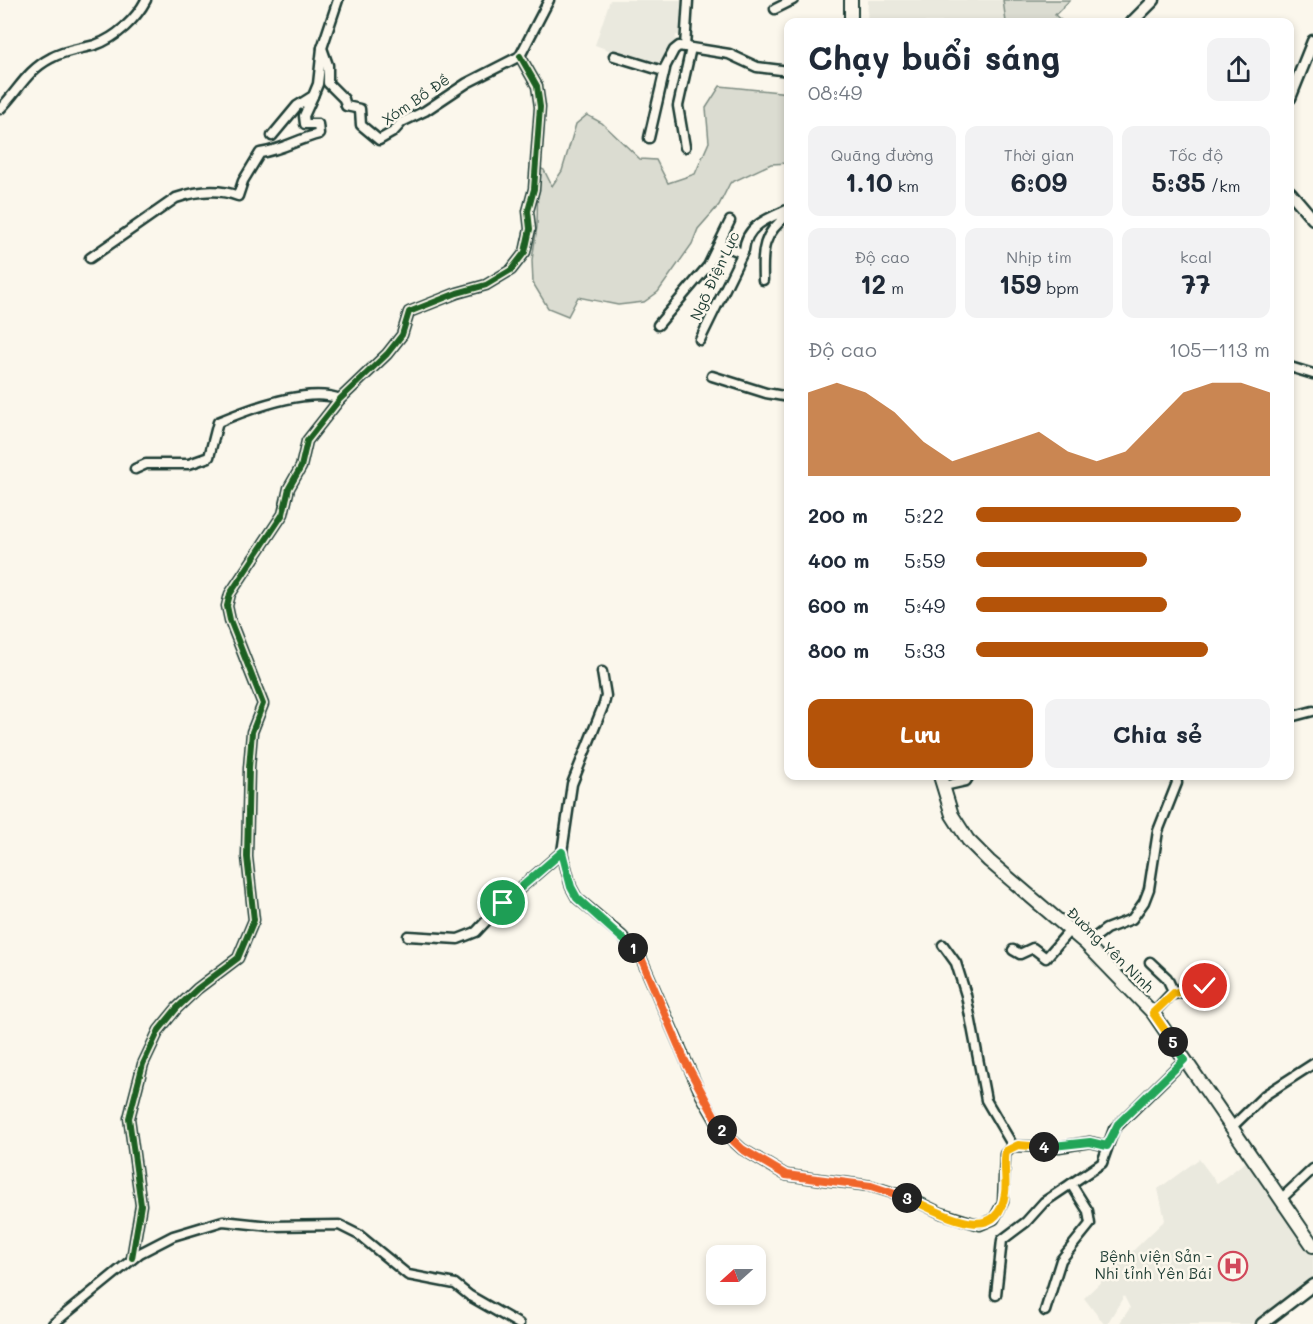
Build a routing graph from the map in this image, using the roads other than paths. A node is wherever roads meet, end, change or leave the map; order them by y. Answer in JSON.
{"nodes":[{"id":1,"x":146,"y":0,"type":"edge"},
{"id":2,"x":338,"y":0,"type":"edge"},
{"id":3,"x":549,"y":0,"type":"edge"},
{"id":4,"x":688,"y":0,"type":"edge"},
{"id":5,"x":793,"y":0,"type":"edge"},
{"id":6,"x":852,"y":0,"type":"edge"},
{"id":7,"x":1154,"y":0,"type":"edge"},
{"id":8,"x":775,"y":9,"type":"dead end"},
{"id":9,"x":851,"y":18,"type":"edge"},
{"id":10,"x":1136,"y":18,"type":"edge"},
{"id":11,"x":1313,"y":41,"type":"edge"},
{"id":12,"x":322,"y":48,"type":"junction"},
{"id":13,"x":688,"y":48,"type":"junction"},
{"id":14,"x":520,"y":56,"type":"junction"},
{"id":15,"x":614,"y":56,"type":"dead end"},
{"id":16,"x":665,"y":69,"type":"junction"},
{"id":17,"x":784,"y":70,"type":"edge"},
{"id":18,"x":1294,"y":88,"type":"edge"},
{"id":19,"x":314,"y":96,"type":"junction"},
{"id":20,"x":0,"y":109,"type":"edge"},
{"id":21,"x":272,"y":136,"type":"dead end"},
{"id":22,"x":649,"y":138,"type":"dead end"},
{"id":23,"x":685,"y":147,"type":"dead end"},
{"id":24,"x":1294,"y":197,"type":"edge"},
{"id":25,"x":784,"y":211,"type":"edge"},
{"id":26,"x":784,"y":218,"type":"edge"},
{"id":27,"x":1313,"y":219,"type":"edge"},
{"id":28,"x":730,"y":221,"type":"dead end"},
{"id":29,"x":720,"y":244,"type":"junction"},
{"id":30,"x":742,"y":253,"type":"junction"},
{"id":31,"x":90,"y":258,"type":"dead end"},
{"id":32,"x":763,"y":280,"type":"dead end"},
{"id":33,"x":658,"y":325,"type":"dead end"},
{"id":34,"x":700,"y":340,"type":"dead end"},
{"id":35,"x":1294,"y":368,"type":"edge"},
{"id":36,"x":1313,"y":374,"type":"edge"},
{"id":37,"x":712,"y":376,"type":"dead end"},
{"id":38,"x":784,"y":396,"type":"edge"},
{"id":39,"x":340,"y":399,"type":"junction"},
{"id":40,"x":135,"y":469,"type":"dead end"},
{"id":41,"x":602,"y":672,"type":"dead end"},
{"id":42,"x":1313,"y":711,"type":"edge"},
{"id":43,"x":1294,"y":716,"type":"edge"},
{"id":44,"x":967,"y":780,"type":"edge"},
{"id":45,"x":1177,"y":780,"type":"edge"},
{"id":46,"x":942,"y":781,"type":"edge"},
{"id":47,"x":562,"y":852,"type":"junction"},
{"id":48,"x":1070,"y":930,"type":"junction"},
{"id":49,"x":408,"y":936,"type":"dead end"},
{"id":50,"x":1086,"y":944,"type":"junction"},
{"id":51,"x":943,"y":945,"type":"dead end"},
{"id":52,"x":1013,"y":950,"type":"dead end"},
{"id":53,"x":1150,"y":962,"type":"dead end"},
{"id":54,"x":1217,"y":973,"type":"dead end"},
{"id":55,"x":1174,"y":993,"type":"junction"},
{"id":56,"x":1153,"y":1013,"type":"junction"},
{"id":57,"x":1184,"y":1060,"type":"junction"},
{"id":58,"x":1313,"y":1064,"type":"edge"},
{"id":59,"x":1232,"y":1127,"type":"junction"},
{"id":60,"x":1013,"y":1146,"type":"junction"},
{"id":61,"x":1107,"y":1146,"type":"junction"},
{"id":62,"x":1313,"y":1169,"type":"edge"},
{"id":63,"x":1071,"y":1184,"type":"junction"},
{"id":64,"x":1281,"y":1199,"type":"junction"},
{"id":65,"x":1313,"y":1246,"type":"edge"},
{"id":66,"x":132,"y":1258,"type":"junction"},
{"id":67,"x":1313,"y":1285,"type":"edge"},
{"id":68,"x":996,"y":1294,"type":"dead end"},
{"id":69,"x":1045,"y":1311,"type":"dead end"},
{"id":70,"x":53,"y":1324,"type":"edge"},
{"id":71,"x":519,"y":1324,"type":"edge"},
{"id":72,"x":1262,"y":1324,"type":"edge"}],
"edges":[{"from":1,"to":20,"type":"street"},
{"from":2,"to":12,"type":"street"},
{"from":3,"to":14,"type":"street"},
{"from":4,"to":13,"type":"street"},
{"from":5,"to":8,"type":"street"},
{"from":6,"to":9,"type":"main road"},
{"from":7,"to":10,"type":"street"},
{"from":11,"to":18,"type":"street"},
{"from":12,"to":14,"type":"street","name":"Xóm Bồ Đề"},
{"from":12,"to":19,"type":"street"},
{"from":13,"to":16,"type":"street"},
{"from":13,"to":17,"type":"street"},
{"from":13,"to":23,"type":"street"},
{"from":14,"to":39,"type":"street"},
{"from":15,"to":16,"type":"street"},
{"from":16,"to":22,"type":"street"},
{"from":19,"to":21,"type":"street"},
{"from":19,"to":31,"type":"street"},
{"from":24,"to":27,"type":"street"},
{"from":25,"to":30,"type":"street","name":"Ngõ Điện Lực"},
{"from":26,"to":32,"type":"street"},
{"from":28,"to":29,"type":"street"},
{"from":29,"to":30,"type":"street"},
{"from":29,"to":33,"type":"street"},
{"from":30,"to":34,"type":"street","name":"Ngõ Điện Lực"},
{"from":35,"to":36,"type":"street"},
{"from":37,"to":38,"type":"street"},
{"from":39,"to":40,"type":"street"},
{"from":39,"to":66,"type":"street"},
{"from":41,"to":47,"type":"street"},
{"from":42,"to":43,"type":"street"},
{"from":44,"to":46,"type":"street"},
{"from":45,"to":50,"type":"street"},
{"from":46,"to":48,"type":"main road","name":"Đường Yên Ninh"},
{"from":47,"to":49,"type":"street"},
{"from":47,"to":60,"type":"street"},
{"from":48,"to":50,"type":"main road","name":"Đường Yên Ninh"},
{"from":48,"to":52,"type":"street"},
{"from":50,"to":56,"type":"main road","name":"Đường Yên Ninh"},
{"from":51,"to":60,"type":"street"},
{"from":53,"to":55,"type":"street"},
{"from":54,"to":55,"type":"street"},
{"from":55,"to":56,"type":"street"},
{"from":56,"to":57,"type":"main road","name":"Đường Yên Ninh"},
{"from":57,"to":59,"type":"main road","name":"Đường Yên Ninh"},
{"from":57,"to":61,"type":"street"},
{"from":58,"to":59,"type":"street"},
{"from":59,"to":64,"type":"main road","name":"Đường Yên Ninh"},
{"from":60,"to":61,"type":"street"},
{"from":61,"to":63,"type":"street"},
{"from":62,"to":64,"type":"street"},
{"from":63,"to":68,"type":"street"},
{"from":63,"to":69,"type":"street"},
{"from":64,"to":65,"type":"main road","name":"Đường Yên Ninh"},
{"from":66,"to":70,"type":"street"},
{"from":66,"to":71,"type":"street"},
{"from":67,"to":72,"type":"street"}]}
